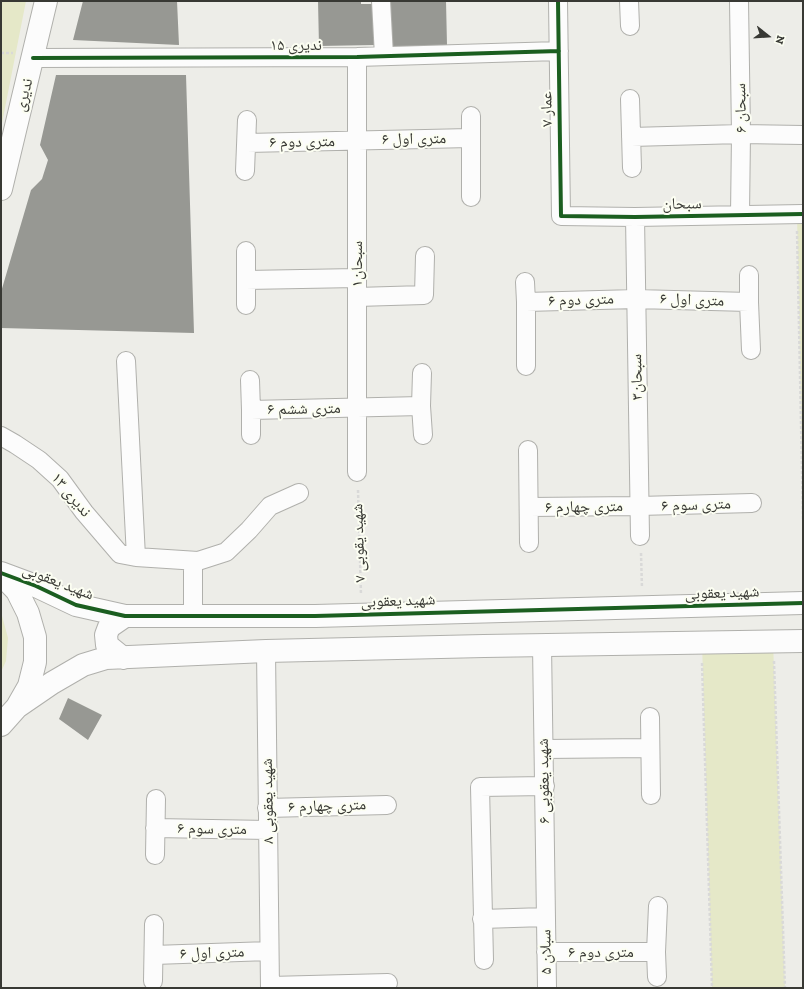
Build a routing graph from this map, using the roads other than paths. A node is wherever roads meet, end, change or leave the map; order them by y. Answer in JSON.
{"nodes":[{"id":1,"x":46,"y":1,"type":"edge"},
{"id":2,"x":381,"y":1,"type":"edge"},
{"id":3,"x":558,"y":1,"type":"edge"},
{"id":4,"x":629,"y":1,"type":"edge"},
{"id":5,"x":739,"y":1,"type":"edge"},
{"id":6,"x":630,"y":26,"type":"dead end"},
{"id":7,"x":559,"y":51,"type":"junction"},
{"id":8,"x":24,"y":56,"type":"junction"},
{"id":9,"x":357,"y":56,"type":"junction"},
{"id":10,"x":384,"y":56,"type":"junction"},
{"id":11,"x":630,"y":99,"type":"dead end"},
{"id":12,"x":471,"y":116,"type":"dead end"},
{"id":13,"x":247,"y":120,"type":"dead end"},
{"id":14,"x":8,"y":134,"type":"edge"},
{"id":15,"x":741,"y":134,"type":"junction"},
{"id":16,"x":803,"y":135,"type":"edge"},
{"id":17,"x":631,"y":137,"type":"junction"},
{"id":18,"x":470,"y":138,"type":"junction"},
{"id":19,"x":358,"y":140,"type":"junction"},
{"id":20,"x":247,"y":143,"type":"junction"},
{"id":21,"x":632,"y":168,"type":"dead end"},
{"id":22,"x":245,"y":170,"type":"dead end"},
{"id":23,"x":1,"y":189,"type":"edge"},
{"id":24,"x":471,"y":197,"type":"dead end"},
{"id":25,"x":800,"y":214,"type":"edge"},
{"id":26,"x":740,"y":215,"type":"junction"},
{"id":27,"x":561,"y":216,"type":"joint"},
{"id":28,"x":635,"y":217,"type":"junction"},
{"id":29,"x":246,"y":251,"type":"dead end"},
{"id":30,"x":425,"y":256,"type":"dead end"},
{"id":31,"x":749,"y":275,"type":"dead end"},
{"id":32,"x":357,"y":278,"type":"junction"},
{"id":33,"x":246,"y":280,"type":"junction"},
{"id":34,"x":525,"y":282,"type":"dead end"},
{"id":35,"x":357,"y":297,"type":"junction"},
{"id":36,"x":636,"y":299,"type":"junction"},
{"id":37,"x":526,"y":302,"type":"junction"},
{"id":38,"x":748,"y":302,"type":"junction"},
{"id":39,"x":246,"y":305,"type":"dead end"},
{"id":40,"x":750,"y":350,"type":"dead end"},
{"id":41,"x":126,"y":361,"type":"dead end"},
{"id":42,"x":526,"y":366,"type":"dead end"},
{"id":43,"x":422,"y":374,"type":"dead end"},
{"id":44,"x":250,"y":380,"type":"dead end"},
{"id":45,"x":421,"y":406,"type":"junction"},
{"id":46,"x":357,"y":408,"type":"junction"},
{"id":47,"x":251,"y":410,"type":"junction"},
{"id":48,"x":251,"y":435,"type":"dead end"},
{"id":49,"x":423,"y":435,"type":"dead end"},
{"id":50,"x":1,"y":436,"type":"edge"},
{"id":51,"x":528,"y":450,"type":"dead end"},
{"id":52,"x":357,"y":472,"type":"road end"},
{"id":53,"x":299,"y":493,"type":"dead end"},
{"id":54,"x":752,"y":503,"type":"dead end"},
{"id":55,"x":639,"y":506,"type":"junction"},
{"id":56,"x":529,"y":507,"type":"junction"},
{"id":57,"x":640,"y":536,"type":"road end"},
{"id":58,"x":529,"y":543,"type":"dead end"},
{"id":59,"x":136,"y":557,"type":"junction"},
{"id":60,"x":193,"y":561,"type":"junction"},
{"id":61,"x":1,"y":573,"type":"edge"},
{"id":62,"x":803,"y":603,"type":"edge"},
{"id":63,"x":125,"y":616,"type":"junction"},
{"id":64,"x":193,"y":616,"type":"junction"},
{"id":65,"x":803,"y":641,"type":"edge"},
{"id":66,"x":542,"y":645,"type":"junction"},
{"id":67,"x":266,"y":651,"type":"junction"},
{"id":68,"x":123,"y":658,"type":"junction"},
{"id":69,"x":17,"y":707,"type":"junction"},
{"id":70,"x":650,"y":718,"type":"dead end"},
{"id":71,"x":1,"y":725,"type":"edge"},
{"id":72,"x":650,"y":748,"type":"junction"},
{"id":73,"x":544,"y":749,"type":"junction"},
{"id":74,"x":545,"y":786,"type":"junction"},
{"id":75,"x":651,"y":795,"type":"dead end"},
{"id":76,"x":156,"y":799,"type":"dead end"},
{"id":77,"x":387,"y":805,"type":"dead end"},
{"id":78,"x":267,"y":808,"type":"junction"},
{"id":79,"x":155,"y":828,"type":"junction"},
{"id":80,"x":268,"y":830,"type":"junction"},
{"id":81,"x":154,"y":855,"type":"dead end"},
{"id":82,"x":658,"y":906,"type":"dead end"},
{"id":83,"x":545,"y":917,"type":"junction"},
{"id":84,"x":482,"y":919,"type":"junction"},
{"id":85,"x":154,"y":924,"type":"dead end"},
{"id":86,"x":269,"y":951,"type":"junction"},
{"id":87,"x":546,"y":952,"type":"junction"},
{"id":88,"x":656,"y":952,"type":"junction"},
{"id":89,"x":154,"y":955,"type":"junction"},
{"id":90,"x":484,"y":960,"type":"dead end"},
{"id":91,"x":657,"y":977,"type":"dead end"},
{"id":92,"x":153,"y":981,"type":"dead end"},
{"id":93,"x":388,"y":983,"type":"dead end"},
{"id":94,"x":270,"y":987,"type":"edge"},
{"id":95,"x":547,"y":988,"type":"edge"}],
"edges":[{"from":1,"to":8,"type":"street","name":"ندیری"},
{"from":2,"to":10,"type":"street"},
{"from":3,"to":7,"type":"street","name":"عمار ۷"},
{"from":4,"to":6,"type":"street"},
{"from":5,"to":15,"type":"street","name":"سبحان ۶"},
{"from":7,"to":10,"type":"street","name":"ندیری ۱۵"},
{"from":7,"to":27,"type":"street","name":"عمار ۷"},
{"from":8,"to":9,"type":"street","name":"ندیری ۱۵"},
{"from":8,"to":14,"type":"street","name":"ندیری"},
{"from":9,"to":10,"type":"street","name":"ندیری ۱۵"},
{"from":9,"to":19,"type":"street","name":"سبحان۱"},
{"from":11,"to":17,"type":"street"},
{"from":12,"to":18,"type":"street"},
{"from":13,"to":20,"type":"street"},
{"from":14,"to":23,"type":"street","name":"ندیری"},
{"from":15,"to":16,"type":"street"},
{"from":15,"to":17,"type":"street"},
{"from":15,"to":26,"type":"street","name":"سبحان ۶"},
{"from":17,"to":21,"type":"street"},
{"from":18,"to":19,"type":"street","name":"۶ متری اول"},
{"from":18,"to":24,"type":"street"},
{"from":19,"to":20,"type":"street","name":"۶ متری دوم"},
{"from":19,"to":32,"type":"street","name":"سبحان۱"},
{"from":20,"to":22,"type":"street"},
{"from":25,"to":26,"type":"street","name":"سبحان"},
{"from":26,"to":28,"type":"street","name":"سبحان"},
{"from":27,"to":28,"type":"street","name":"سبحان"},
{"from":28,"to":36,"type":"street","name":"سبحان۳"},
{"from":29,"to":33,"type":"street"},
{"from":30,"to":35,"type":"street"},
{"from":31,"to":38,"type":"street"},
{"from":32,"to":33,"type":"street"},
{"from":32,"to":35,"type":"street","name":"سبحان۱"},
{"from":33,"to":39,"type":"street"},
{"from":34,"to":37,"type":"street"},
{"from":35,"to":46,"type":"street","name":"سبحان۱"},
{"from":36,"to":37,"type":"street","name":"۶ متری دوم"},
{"from":36,"to":38,"type":"street","name":"۶ متری اول"},
{"from":36,"to":55,"type":"street","name":"سبحان۳"},
{"from":37,"to":42,"type":"street"},
{"from":38,"to":40,"type":"street"},
{"from":41,"to":59,"type":"street"},
{"from":43,"to":45,"type":"street"},
{"from":44,"to":47,"type":"street"},
{"from":45,"to":46,"type":"street","name":"۶ متری ششم"},
{"from":45,"to":49,"type":"street"},
{"from":46,"to":47,"type":"street","name":"۶ متری ششم"},
{"from":46,"to":52,"type":"street","name":"سبحان۱"},
{"from":47,"to":48,"type":"street"},
{"from":50,"to":59,"type":"street","name":"ندیری ۱۳"},
{"from":51,"to":56,"type":"street"},
{"from":53,"to":60,"type":"street","name":"ندیری ۱۳"},
{"from":54,"to":55,"type":"street","name":"۶ متری سوم"},
{"from":55,"to":56,"type":"street","name":"۶ متری چهارم"},
{"from":55,"to":57,"type":"street","name":"سبحان۳"},
{"from":56,"to":58,"type":"street"},
{"from":59,"to":60,"type":"street","name":"ندیری ۱۳"},
{"from":60,"to":64,"type":"street"},
{"from":61,"to":63,"type":"street","name":"شهید یعقوبی"},
{"from":61,"to":69,"type":"street"},
{"from":62,"to":64,"type":"street","name":"شهید یعقوبی"},
{"from":63,"to":64,"type":"street","name":"شهید یعقوبی"},
{"from":63,"to":68,"type":"street"},
{"from":65,"to":66,"type":"street"},
{"from":66,"to":67,"type":"street"},
{"from":66,"to":73,"type":"street","name":"شهید یعقوبی ۶"},
{"from":67,"to":68,"type":"street"},
{"from":67,"to":78,"type":"street","name":"شهید یعقوبی ۸"},
{"from":68,"to":69,"type":"street"},
{"from":69,"to":71,"type":"street"},
{"from":70,"to":72,"type":"street"},
{"from":72,"to":73,"type":"street"},
{"from":72,"to":75,"type":"street"},
{"from":73,"to":74,"type":"street","name":"شهید یعقوبی ۶"},
{"from":74,"to":83,"type":"street","name":"شهید یعقوبی ۶"},
{"from":74,"to":84,"type":"street"},
{"from":76,"to":79,"type":"street"},
{"from":77,"to":78,"type":"street","name":"۶ متری چهارم"},
{"from":78,"to":80,"type":"street","name":"شهید یعقوبی ۸"},
{"from":79,"to":80,"type":"street","name":"۶ متری سوم"},
{"from":79,"to":81,"type":"street"},
{"from":80,"to":86,"type":"street","name":"شهید یعقوبی ۸"},
{"from":82,"to":88,"type":"street"},
{"from":83,"to":84,"type":"street"},
{"from":83,"to":87,"type":"street","name":"سبلان ۵"},
{"from":84,"to":90,"type":"street"},
{"from":85,"to":89,"type":"street"},
{"from":86,"to":89,"type":"street","name":"۶ متری اول"},
{"from":86,"to":94,"type":"street","name":"شهید یعقوبی ۸"},
{"from":87,"to":88,"type":"street","name":"۶ متری دوم"},
{"from":87,"to":95,"type":"street","name":"سبلان ۵"},
{"from":88,"to":91,"type":"street"},
{"from":89,"to":92,"type":"street"},
{"from":93,"to":94,"type":"street"}]}
